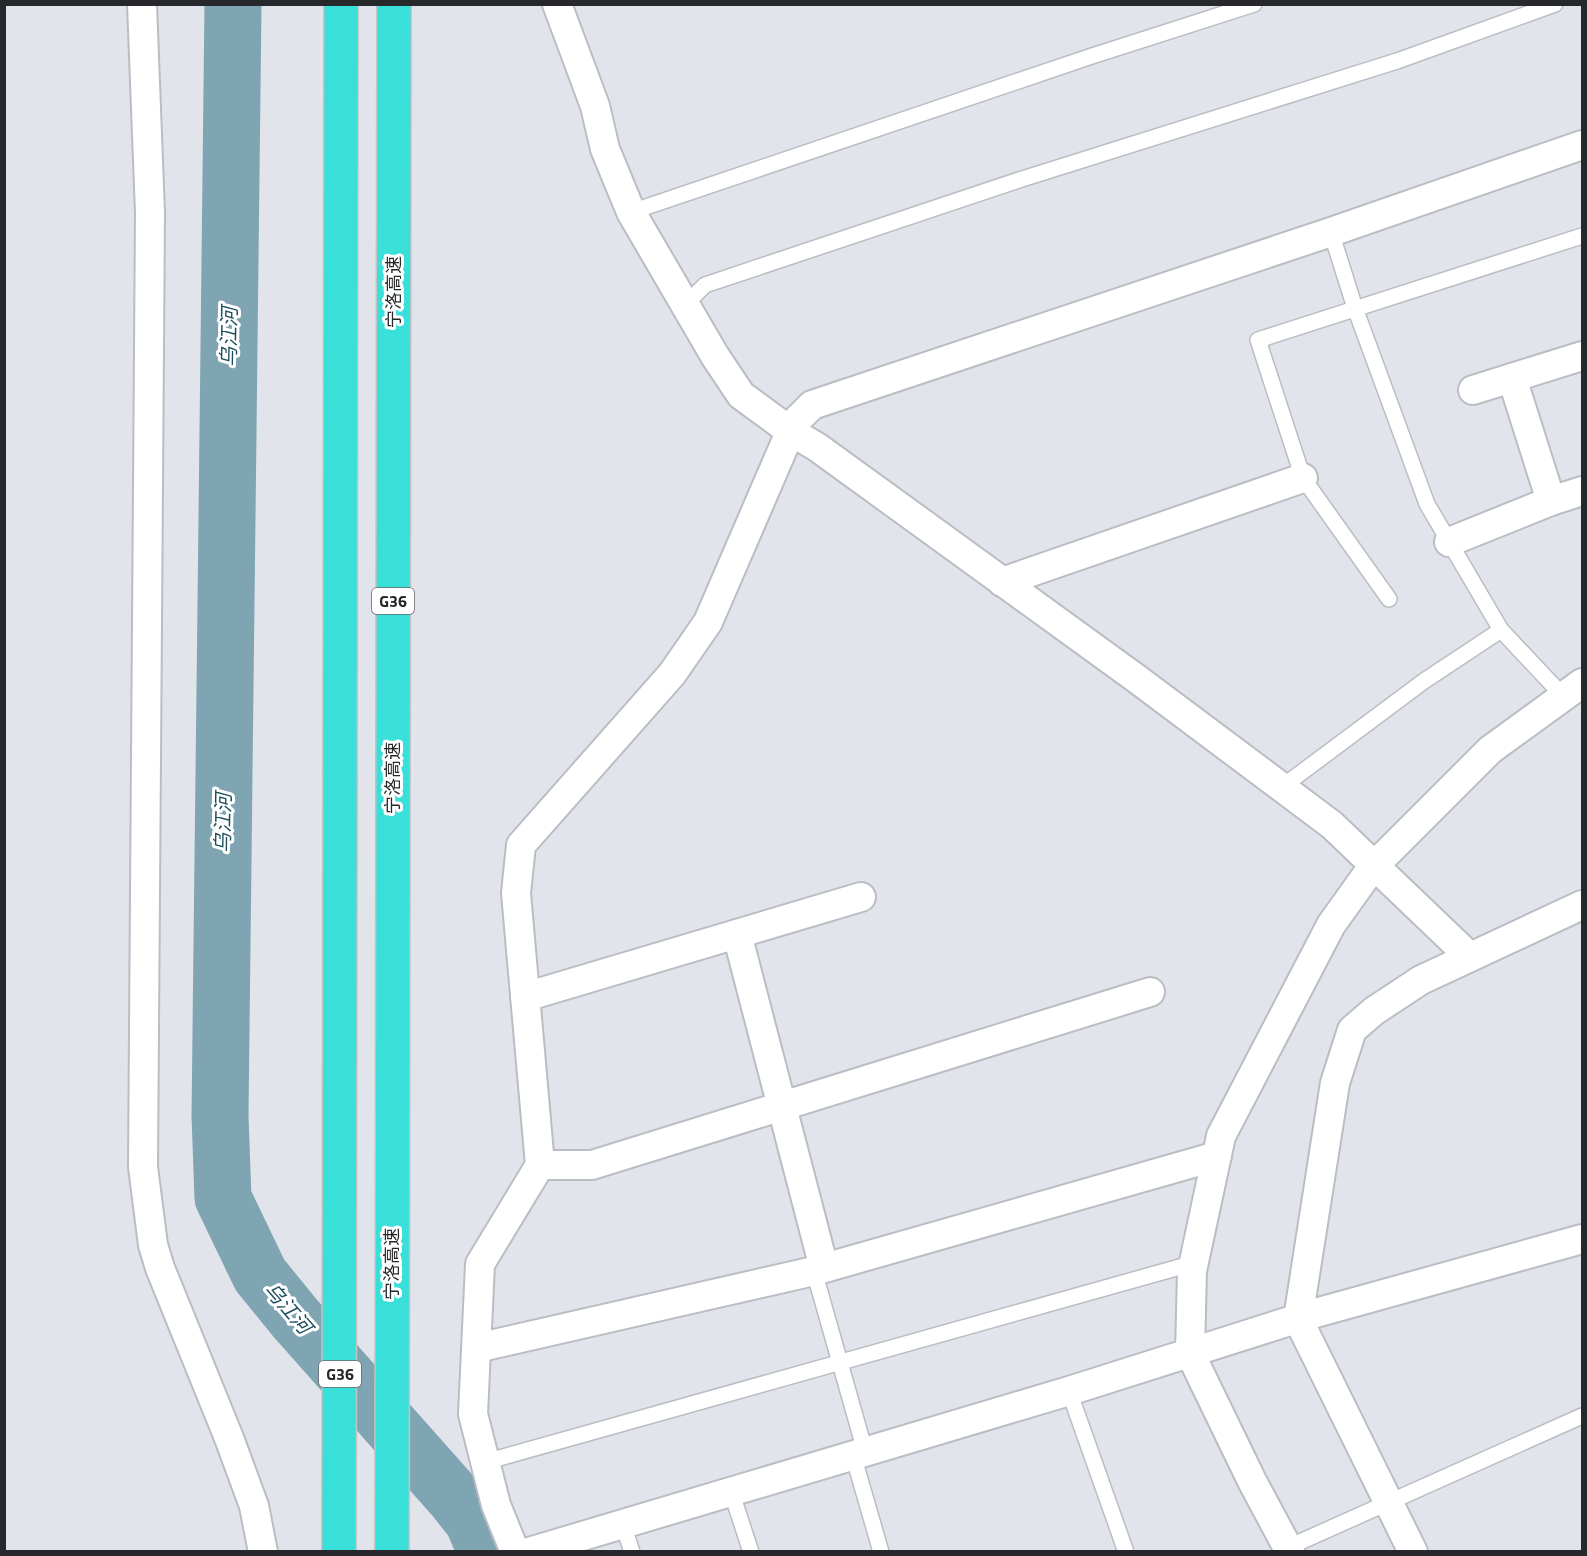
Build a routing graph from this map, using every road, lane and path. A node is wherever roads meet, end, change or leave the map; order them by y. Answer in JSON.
{"nodes":[{"id":1,"x":142,"y":4,"type":"edge"},
{"id":2,"x":341,"y":4,"type":"edge"},
{"id":3,"x":394,"y":4,"type":"edge"},
{"id":4,"x":557,"y":4,"type":"edge"},
{"id":5,"x":1254,"y":4,"type":"edge"},
{"id":6,"x":1555,"y":4,"type":"edge"},
{"id":7,"x":1582,"y":145,"type":"edge"},
{"id":8,"x":631,"y":213,"type":"junction"},
{"id":9,"x":1331,"y":232,"type":"junction"},
{"id":10,"x":1582,"y":236,"type":"edge"},
{"id":11,"x":686,"y":304,"type":"junction"},
{"id":12,"x":1355,"y":308,"type":"junction"},
{"id":13,"x":1582,"y":356,"type":"edge"},
{"id":14,"x":1512,"y":378,"type":"junction"},
{"id":15,"x":1473,"y":390,"type":"dead end"},
{"id":16,"x":790,"y":431,"type":"junction"},
{"id":17,"x":1303,"y":478,"type":"junction"},
{"id":18,"x":1582,"y":491,"type":"edge"},
{"id":19,"x":1551,"y":501,"type":"junction"},
{"id":20,"x":1449,"y":542,"type":"junction"},
{"id":21,"x":1002,"y":582,"type":"junction"},
{"id":22,"x":1389,"y":599,"type":"dead end"},
{"id":23,"x":1501,"y":630,"type":"junction"},
{"id":24,"x":1573,"y":690,"type":"edge"},
{"id":25,"x":1282,"y":787,"type":"junction"},
{"id":26,"x":1374,"y":865,"type":"junction"},
{"id":27,"x":861,"y":897,"type":"dead end"},
{"id":28,"x":1582,"y":905,"type":"edge"},
{"id":29,"x":737,"y":934,"type":"junction"},
{"id":30,"x":1470,"y":957,"type":"junction"},
{"id":31,"x":1150,"y":992,"type":"dead end"},
{"id":32,"x":525,"y":997,"type":"junction"},
{"id":33,"x":782,"y":1106,"type":"junction"},
{"id":34,"x":1217,"y":1156,"type":"junction"},
{"id":35,"x":540,"y":1165,"type":"junction"},
{"id":36,"x":1582,"y":1239,"type":"edge"},
{"id":37,"x":1194,"y":1263,"type":"junction"},
{"id":38,"x":819,"y":1270,"type":"junction"},
{"id":39,"x":1298,"y":1319,"type":"junction"},
{"id":40,"x":477,"y":1348,"type":"junction"},
{"id":41,"x":1190,"y":1353,"type":"junction"},
{"id":42,"x":840,"y":1362,"type":"junction"},
{"id":43,"x":1069,"y":1391,"type":"junction"},
{"id":44,"x":1582,"y":1416,"type":"edge"},
{"id":45,"x":859,"y":1453,"type":"junction"},
{"id":46,"x":486,"y":1462,"type":"junction"},
{"id":47,"x":731,"y":1491,"type":"junction"},
{"id":48,"x":1389,"y":1503,"type":"junction"},
{"id":49,"x":623,"y":1524,"type":"junction"},
{"id":50,"x":1286,"y":1550,"type":"edge"},
{"id":51,"x":263,"y":1551,"type":"edge"},
{"id":52,"x":339,"y":1551,"type":"edge"},
{"id":53,"x":392,"y":1551,"type":"edge"},
{"id":54,"x":515,"y":1551,"type":"edge"},
{"id":55,"x":529,"y":1551,"type":"edge"},
{"id":56,"x":632,"y":1551,"type":"edge"},
{"id":57,"x":751,"y":1551,"type":"edge"},
{"id":58,"x":881,"y":1551,"type":"edge"},
{"id":59,"x":1126,"y":1551,"type":"edge"},
{"id":60,"x":1413,"y":1551,"type":"edge"}],
"edges":[{"from":1,"to":51,"type":"street"},
{"from":2,"to":52,"type":"highway","number":"G36"},
{"from":3,"to":53,"type":"highway","name":"宁洛高速","number":"G36"},
{"from":4,"to":8,"type":"street"},
{"from":5,"to":8,"type":"lane"},
{"from":6,"to":11,"type":"lane"},
{"from":7,"to":9,"type":"street"},
{"from":8,"to":11,"type":"street"},
{"from":9,"to":12,"type":"lane"},
{"from":9,"to":16,"type":"street"},
{"from":10,"to":12,"type":"lane"},
{"from":11,"to":16,"type":"street"},
{"from":12,"to":17,"type":"lane"},
{"from":12,"to":20,"type":"lane"},
{"from":13,"to":14,"type":"street"},
{"from":14,"to":15,"type":"street"},
{"from":14,"to":19,"type":"street"},
{"from":16,"to":21,"type":"street"},
{"from":16,"to":32,"type":"street"},
{"from":17,"to":21,"type":"street"},
{"from":17,"to":22,"type":"lane"},
{"from":18,"to":19,"type":"street"},
{"from":19,"to":20,"type":"street"},
{"from":20,"to":23,"type":"lane"},
{"from":21,"to":25,"type":"street"},
{"from":23,"to":24,"type":"lane"},
{"from":23,"to":25,"type":"lane"},
{"from":24,"to":26,"type":"street"},
{"from":25,"to":26,"type":"street"},
{"from":26,"to":30,"type":"street"},
{"from":26,"to":34,"type":"street"},
{"from":27,"to":29,"type":"street"},
{"from":28,"to":30,"type":"street"},
{"from":29,"to":32,"type":"street"},
{"from":29,"to":33,"type":"street"},
{"from":30,"to":39,"type":"street"},
{"from":31,"to":33,"type":"street"},
{"from":32,"to":35,"type":"street"},
{"from":33,"to":35,"type":"street"},
{"from":33,"to":38,"type":"street"},
{"from":34,"to":37,"type":"street"},
{"from":34,"to":38,"type":"street"},
{"from":35,"to":40,"type":"street"},
{"from":36,"to":39,"type":"street"},
{"from":37,"to":41,"type":"street"},
{"from":37,"to":42,"type":"lane"},
{"from":38,"to":40,"type":"street"},
{"from":38,"to":42,"type":"lane"},
{"from":39,"to":41,"type":"street"},
{"from":39,"to":48,"type":"street"},
{"from":40,"to":46,"type":"street"},
{"from":41,"to":43,"type":"street"},
{"from":41,"to":50,"type":"street"},
{"from":42,"to":45,"type":"lane"},
{"from":42,"to":46,"type":"lane"},
{"from":43,"to":45,"type":"street"},
{"from":43,"to":59,"type":"lane"},
{"from":44,"to":48,"type":"lane"},
{"from":45,"to":47,"type":"street"},
{"from":45,"to":58,"type":"lane"},
{"from":46,"to":54,"type":"street"},
{"from":47,"to":49,"type":"street"},
{"from":47,"to":57,"type":"lane"},
{"from":48,"to":50,"type":"lane"},
{"from":48,"to":60,"type":"street"},
{"from":49,"to":55,"type":"street"},
{"from":49,"to":56,"type":"lane"}]}
